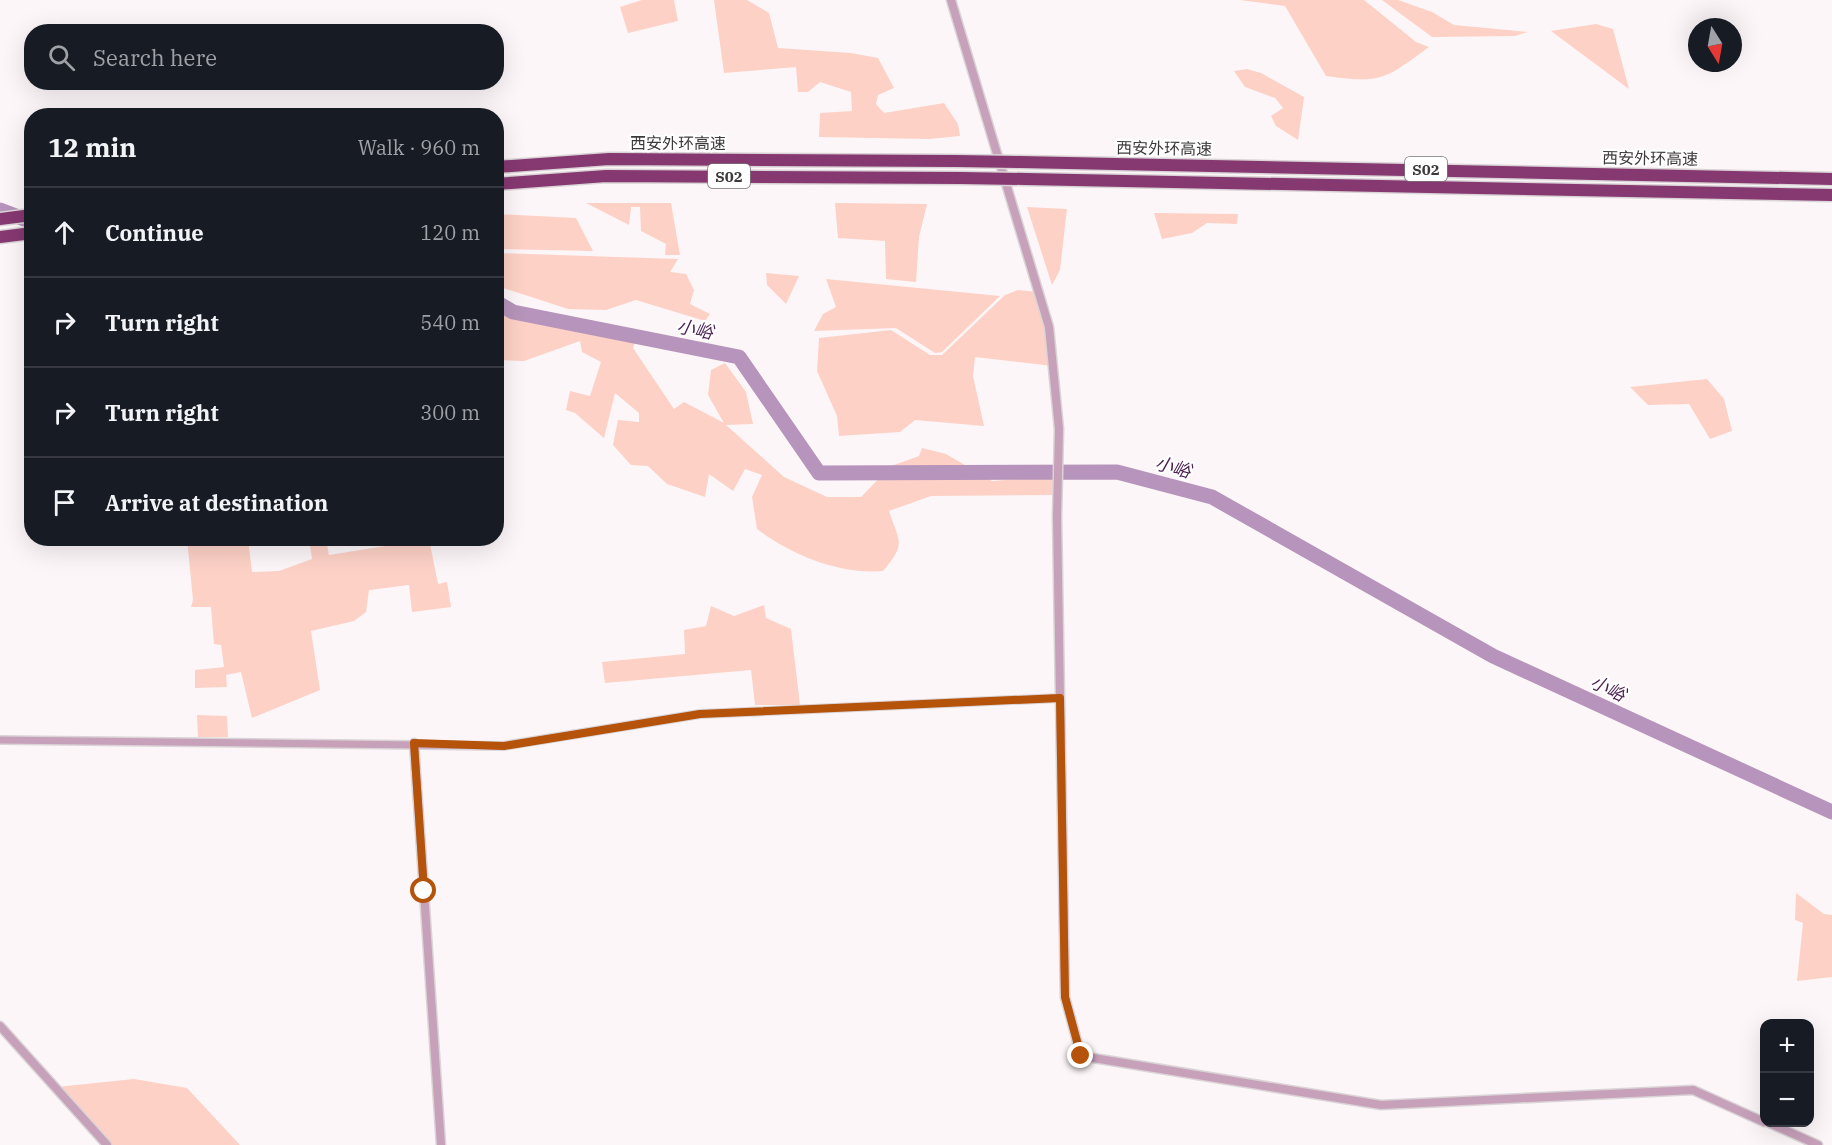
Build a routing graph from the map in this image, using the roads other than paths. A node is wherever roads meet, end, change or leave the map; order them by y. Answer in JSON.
{"nodes":[{"id":1,"x":951,"y":0,"type":"edge"},
{"id":2,"x":504,"y":166,"type":"edge"},
{"id":3,"x":1832,"y":179,"type":"edge"},
{"id":4,"x":504,"y":183,"type":"edge"},
{"id":5,"x":1832,"y":195,"type":"edge"},
{"id":6,"x":24,"y":216,"type":"edge"},
{"id":7,"x":0,"y":219,"type":"edge"},
{"id":8,"x":24,"y":234,"type":"edge"},
{"id":9,"x":0,"y":237,"type":"edge"},
{"id":10,"x":1060,"y":698,"type":"junction"},
{"id":11,"x":0,"y":740,"type":"edge"},
{"id":12,"x":414,"y":743,"type":"junction"},
{"id":13,"x":0,"y":1026,"type":"edge"},
{"id":14,"x":1760,"y":1119,"type":"edge"},
{"id":15,"x":1777,"y":1127,"type":"edge"},
{"id":16,"x":107,"y":1145,"type":"edge"},
{"id":17,"x":441,"y":1145,"type":"edge"},
{"id":18,"x":1818,"y":1145,"type":"edge"}],
"edges":[{"from":1,"to":10,"type":"street"},
{"from":2,"to":3,"type":"highway","name":"西安外环高速","number":"S02","bridge":true},
{"from":4,"to":5,"type":"highway","name":"西安外环高速","number":"S02","bridge":true},
{"from":6,"to":7,"type":"highway"},
{"from":8,"to":9,"type":"highway"},
{"from":10,"to":12,"type":"street"},
{"from":10,"to":14,"type":"street"},
{"from":11,"to":12,"type":"street"},
{"from":12,"to":17,"type":"street"},
{"from":13,"to":16,"type":"street"},
{"from":15,"to":18,"type":"street"}]}
